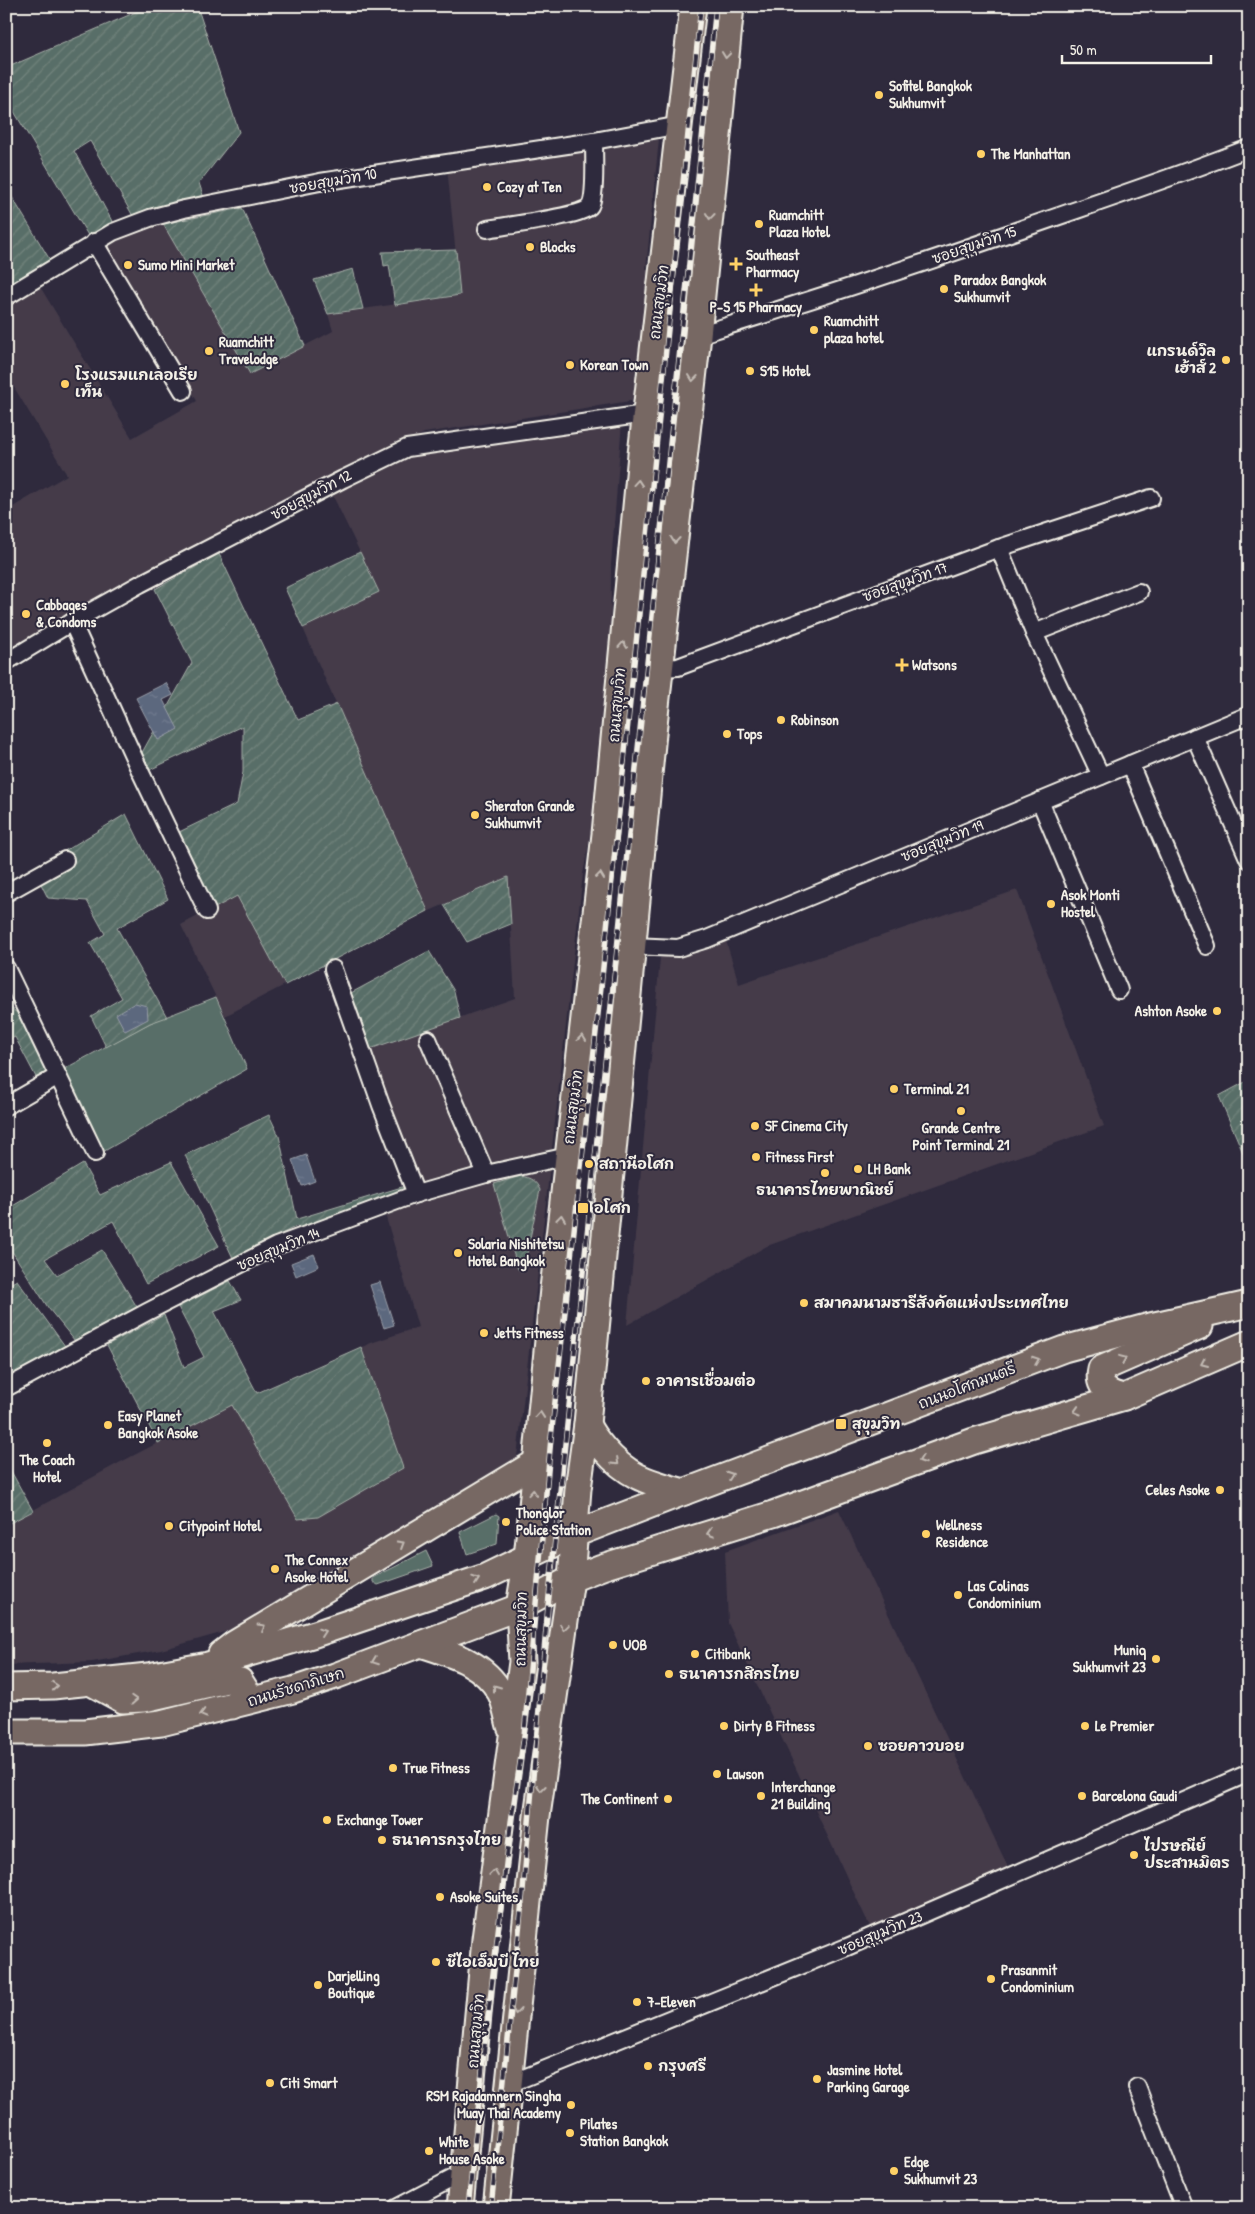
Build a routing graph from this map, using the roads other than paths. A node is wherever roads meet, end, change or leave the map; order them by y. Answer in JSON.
{"nodes":[{"id":1,"x":693,"y":6,"type":"edge"},
{"id":2,"x":731,"y":6,"type":"edge"},
{"id":3,"x":680,"y":125,"type":"junction"},
{"id":4,"x":594,"y":141,"type":"junction"},
{"id":5,"x":1249,"y":148,"type":"edge"},
{"id":6,"x":487,"y":229,"type":"dead end"},
{"id":7,"x":94,"y":242,"type":"junction"},
{"id":8,"x":6,"y":297,"type":"edge"},
{"id":9,"x":698,"y":335,"type":"junction"},
{"id":10,"x":183,"y":391,"type":"dead end"},
{"id":11,"x":646,"y":414,"type":"junction"},
{"id":12,"x":1151,"y":498,"type":"dead end"},
{"id":13,"x":999,"y":548,"type":"junction"},
{"id":14,"x":1139,"y":592,"type":"dead end"},
{"id":15,"x":72,"y":622,"type":"junction"},
{"id":16,"x":1034,"y":633,"type":"junction"},
{"id":17,"x":6,"y":662,"type":"edge"},
{"id":18,"x":661,"y":668,"type":"junction"},
{"id":19,"x":1249,"y":715,"type":"edge"},
{"id":20,"x":1195,"y":737,"type":"junction"},
{"id":21,"x":1130,"y":764,"type":"junction"},
{"id":22,"x":1101,"y":776,"type":"junction"},
{"id":23,"x":1040,"y":801,"type":"junction"},
{"id":24,"x":65,"y":860,"type":"dead end"},
{"id":25,"x":1249,"y":860,"type":"edge"},
{"id":26,"x":6,"y":893,"type":"edge"},
{"id":27,"x":207,"y":911,"type":"dead end"},
{"id":28,"x":632,"y":946,"type":"junction"},
{"id":29,"x":1207,"y":946,"type":"dead end"},
{"id":30,"x":6,"y":968,"type":"edge"},
{"id":31,"x":333,"y":969,"type":"dead end"},
{"id":32,"x":1119,"y":990,"type":"dead end"},
{"id":33,"x":428,"y":1039,"type":"dead end"},
{"id":34,"x":58,"y":1076,"type":"junction"},
{"id":35,"x":6,"y":1106,"type":"edge"},
{"id":36,"x":95,"y":1153,"type":"dead end"},
{"id":37,"x":568,"y":1156,"type":"junction"},
{"id":38,"x":486,"y":1174,"type":"junction"},
{"id":39,"x":416,"y":1194,"type":"junction"},
{"id":40,"x":1245,"y":1305,"type":"edge"},
{"id":41,"x":1249,"y":1343,"type":"edge"},
{"id":42,"x":6,"y":1388,"type":"edge"},
{"id":43,"x":1124,"y":1397,"type":"junction"},
{"id":44,"x":587,"y":1424,"type":"junction"},
{"id":45,"x":535,"y":1463,"type":"junction"},
{"id":46,"x":684,"y":1492,"type":"junction"},
{"id":47,"x":575,"y":1534,"type":"junction"},
{"id":48,"x":526,"y":1558,"type":"junction"},
{"id":49,"x":571,"y":1579,"type":"junction"},
{"id":50,"x":519,"y":1607,"type":"junction"},
{"id":51,"x":420,"y":1644,"type":"junction"},
{"id":52,"x":208,"y":1665,"type":"junction"},
{"id":53,"x":90,"y":1682,"type":"junction"},
{"id":54,"x":6,"y":1687,"type":"edge"},
{"id":55,"x":232,"y":1706,"type":"junction"},
{"id":56,"x":512,"y":1733,"type":"junction"},
{"id":57,"x":8,"y":1736,"type":"edge"},
{"id":58,"x":1249,"y":1773,"type":"edge"},
{"id":59,"x":509,"y":2084,"type":"junction"},
{"id":60,"x":1137,"y":2087,"type":"dead end"},
{"id":61,"x":463,"y":2173,"type":"junction"},
{"id":62,"x":396,"y":2208,"type":"edge"},
{"id":63,"x":460,"y":2208,"type":"edge"},
{"id":64,"x":496,"y":2208,"type":"edge"},
{"id":65,"x":1184,"y":2208,"type":"edge"}],
"edges":[{"from":1,"to":3,"type":"main road","name":"ถนนสุขุมวิท"},
{"from":2,"to":9,"type":"main road","one_way":true},
{"from":3,"to":4,"type":"street","name":"ซอยสุขุมวิท 10"},
{"from":3,"to":11,"type":"main road","name":"ถนนสุขุมวิท"},
{"from":4,"to":6,"type":"street"},
{"from":4,"to":7,"type":"street","name":"ซอยสุขุมวิท 10"},
{"from":5,"to":9,"type":"street","name":"ซอยสุขุมวิท 15"},
{"from":7,"to":8,"type":"street","name":"ซอยสุขุมวิท 10"},
{"from":7,"to":10,"type":"street"},
{"from":9,"to":18,"type":"main road","one_way":true},
{"from":11,"to":15,"type":"street","name":"ซอยสุขุมวิท 12"},
{"from":37,"to":11,"type":"main road","name":"ถนนสุขุมวิท","one_way":true},
{"from":12,"to":13,"type":"street","name":"ซอยสุขุมวิท 17"},
{"from":13,"to":16,"type":"street"},
{"from":13,"to":18,"type":"street","name":"ซอยสุขุมวิท 17"},
{"from":14,"to":16,"type":"street"},
{"from":15,"to":17,"type":"street","name":"ซอยสุขุมวิท 12"},
{"from":15,"to":27,"type":"street"},
{"from":16,"to":22,"type":"street"},
{"from":18,"to":28,"type":"main road"},
{"from":19,"to":20,"type":"street","name":"ซอยสุขุมวิท 19"},
{"from":20,"to":21,"type":"street","name":"ซอยสุขุมวิท 19"},
{"from":20,"to":25,"type":"street"},
{"from":21,"to":22,"type":"street","name":"ซอยสุขุมวิท 19"},
{"from":21,"to":29,"type":"street"},
{"from":22,"to":23,"type":"street","name":"ซอยสุขุมวิท 19"},
{"from":23,"to":28,"type":"street","name":"ซอยสุขุมวิท 19"},
{"from":23,"to":32,"type":"street"},
{"from":24,"to":26,"type":"street"},
{"from":28,"to":44,"type":"main road"},
{"from":30,"to":34,"type":"street"},
{"from":31,"to":39,"type":"street"},
{"from":33,"to":38,"type":"street"},
{"from":34,"to":35,"type":"street"},
{"from":34,"to":36,"type":"street"},
{"from":37,"to":38,"type":"street","name":"ซอยสุขุมวิท 14"},
{"from":45,"to":37,"type":"main road","name":"ถนนสุขุมวิท","one_way":true},
{"from":38,"to":39,"type":"street","name":"ซอยสุขุมวิท 14"},
{"from":39,"to":42,"type":"street","name":"ซอยสุขุมวิท 14"},
{"from":43,"to":40,"type":"main road","one_way":true},
{"from":46,"to":40,"type":"main road","name":"ถนนอโศกมนตรี","one_way":true},
{"from":41,"to":43,"type":"main road","one_way":true},
{"from":43,"to":49,"type":"main road","one_way":true},
{"from":44,"to":46,"type":"main road","one_way":true},
{"from":44,"to":47,"type":"main road"},
{"from":48,"to":45,"type":"main road","name":"ถนนสุขุมวิท","one_way":true},
{"from":52,"to":45,"type":"main road","one_way":true},
{"from":46,"to":47,"type":"main road","name":"ถนนอโศกมนตรี"},
{"from":47,"to":48,"type":"main road","name":"ถนนอโศกมนตรี"},
{"from":47,"to":49,"type":"main road"},
{"from":48,"to":50,"type":"main road","name":"ถนนสุขุมวิท"},
{"from":52,"to":48,"type":"main road","one_way":true},
{"from":49,"to":50,"type":"main road","name":"ถนนรัชดาภิเษก"},
{"from":49,"to":59,"type":"main road","one_way":true},
{"from":50,"to":51,"type":"main road","name":"ถนนรัชดาภิเษก"},
{"from":50,"to":56,"type":"main road","name":"ถนนสุขุมวิท"},
{"from":51,"to":55,"type":"main road","name":"ถนนรัชดาภิเษก","one_way":true},
{"from":56,"to":51,"type":"main road","one_way":true},
{"from":52,"to":53,"type":"main road"},
{"from":54,"to":53,"type":"main road","one_way":true},
{"from":53,"to":55,"type":"main road","one_way":true},
{"from":55,"to":57,"type":"main road","name":"ถนนรัชดาภิเษก","one_way":true},
{"from":61,"to":56,"type":"main road","name":"ถนนสุขุมวิท","one_way":true},
{"from":58,"to":59,"type":"street","name":"ซอยสุขุมวิท 23"},
{"from":59,"to":64,"type":"main road"},
{"from":60,"to":65,"type":"street"},
{"from":61,"to":62,"type":"street"},
{"from":61,"to":63,"type":"main road","name":"ถนนสุขุมวิท"}]}
